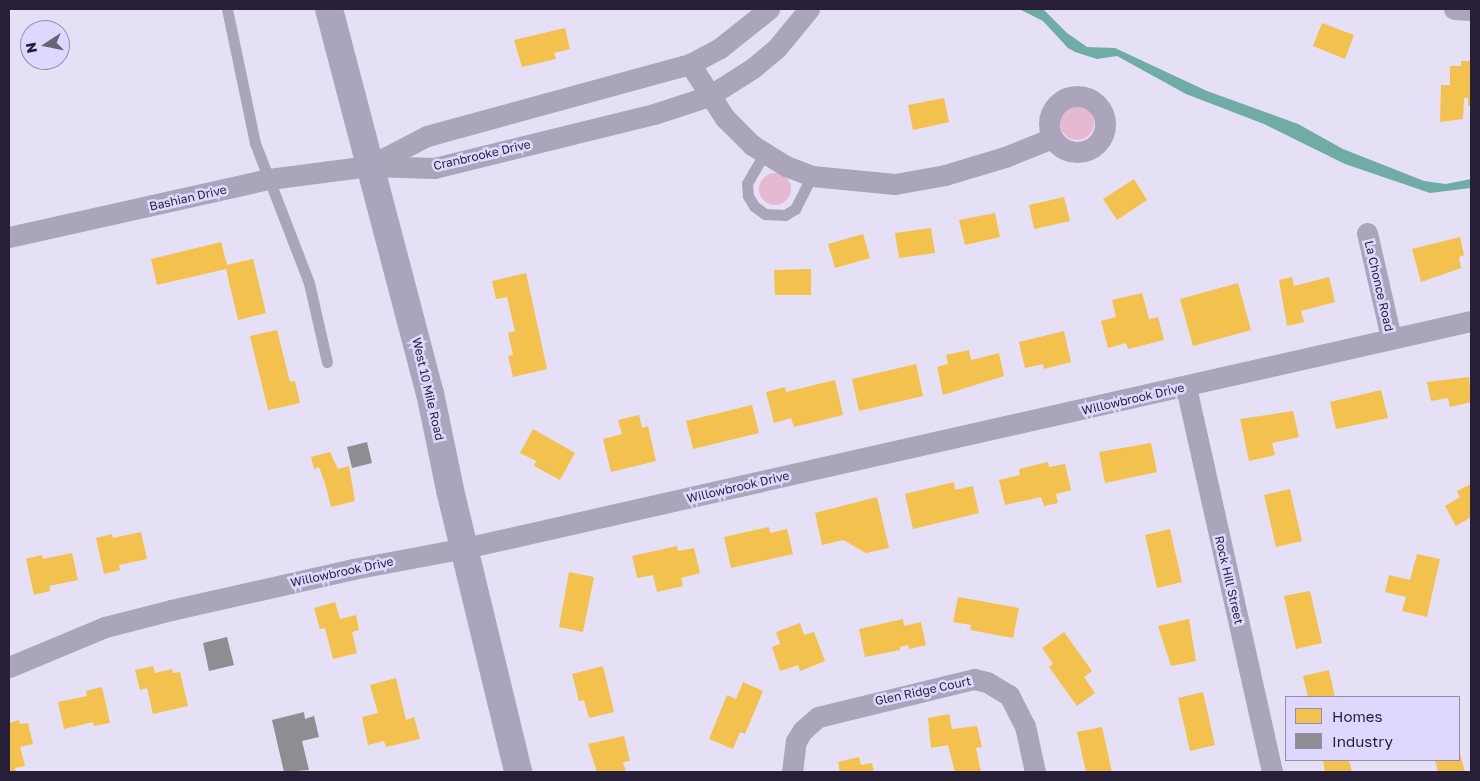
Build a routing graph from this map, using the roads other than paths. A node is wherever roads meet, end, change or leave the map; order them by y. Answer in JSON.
{"nodes":[{"id":1,"x":227,"y":9,"type":"edge"},
{"id":2,"x":329,"y":9,"type":"edge"},
{"id":3,"x":768,"y":9,"type":"edge"},
{"id":4,"x":809,"y":9,"type":"edge"},
{"id":5,"x":1454,"y":9,"type":"edge"},
{"id":6,"x":1471,"y":10,"type":"edge"},
{"id":7,"x":690,"y":64,"type":"junction"},
{"id":8,"x":709,"y":96,"type":"junction"},
{"id":9,"x":1052,"y":138,"type":"dead end"},
{"id":10,"x":764,"y":154,"type":"junction"},
{"id":11,"x":369,"y":166,"type":"junction"},
{"id":12,"x":812,"y":176,"type":"junction"},
{"id":13,"x":269,"y":179,"type":"junction"},
{"id":14,"x":1367,"y":233,"type":"dead end"},
{"id":15,"x":9,"y":237,"type":"edge"},
{"id":16,"x":1471,"y":321,"type":"edge"},
{"id":17,"x":1391,"y":338,"type":"junction"},
{"id":18,"x":327,"y":362,"type":"dead end"},
{"id":19,"x":1186,"y":387,"type":"junction"},
{"id":20,"x":465,"y":548,"type":"junction"},
{"id":21,"x":9,"y":667,"type":"edge"},
{"id":22,"x":518,"y":772,"type":"edge"},
{"id":23,"x":792,"y":772,"type":"edge"},
{"id":24,"x":1035,"y":772,"type":"edge"},
{"id":25,"x":1272,"y":772,"type":"edge"}],
"edges":[{"from":1,"to":13,"type":"lane"},
{"from":2,"to":11,"type":"main road","name":"West 10 Mile Road"},
{"from":3,"to":7,"type":"street"},
{"from":4,"to":8,"type":"street","name":"Cranbrooke Drive"},
{"from":5,"to":6,"type":"street"},
{"from":7,"to":8,"type":"street"},
{"from":7,"to":11,"type":"street"},
{"from":8,"to":10,"type":"street"},
{"from":8,"to":11,"type":"street","name":"Cranbrooke Drive"},
{"from":9,"to":12,"type":"street"},
{"from":10,"to":12,"type":"street"},
{"from":10,"to":12,"type":"lane"},
{"from":11,"to":13,"type":"street","name":"Bashian Drive"},
{"from":11,"to":20,"type":"main road","name":"West 10 Mile Road"},
{"from":13,"to":15,"type":"street","name":"Bashian Drive"},
{"from":13,"to":18,"type":"lane"},
{"from":14,"to":17,"type":"street","name":"La Chonce Road"},
{"from":16,"to":17,"type":"street","name":"Willowbrook Drive"},
{"from":17,"to":19,"type":"street","name":"Willowbrook Drive"},
{"from":19,"to":20,"type":"street","name":"Willowbrook Drive"},
{"from":19,"to":25,"type":"street","name":"Rock Hill Street"},
{"from":20,"to":21,"type":"street","name":"Willowbrook Drive"},
{"from":20,"to":22,"type":"main road","name":"West 10 Mile Road"},
{"from":23,"to":24,"type":"street","name":"Glen Ridge Court"}]}
